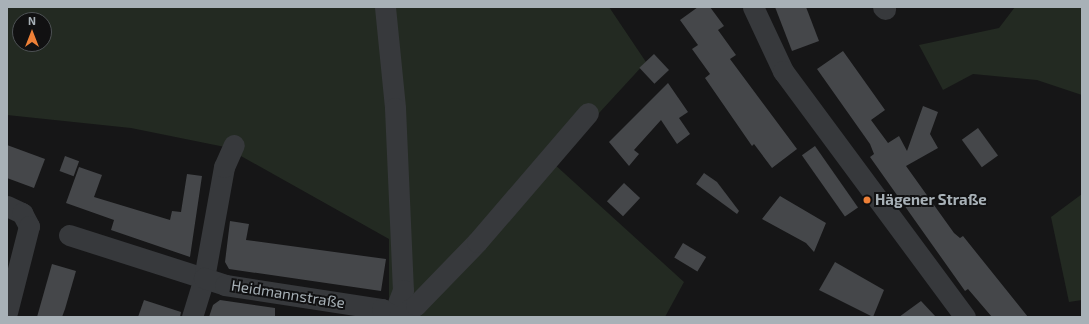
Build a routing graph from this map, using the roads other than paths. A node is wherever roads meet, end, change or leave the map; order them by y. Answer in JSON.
{"nodes":[{"id":1,"x":385,"y":7,"type":"edge"},
{"id":2,"x":753,"y":7,"type":"edge"},
{"id":3,"x":588,"y":113,"type":"dead end"},
{"id":4,"x":234,"y":145,"type":"dead end"},
{"id":5,"x":7,"y":206,"type":"edge"},
{"id":6,"x":69,"y":235,"type":"dead end"},
{"id":7,"x":204,"y":278,"type":"junction"},
{"id":8,"x":7,"y":312,"type":"edge"},
{"id":9,"x":192,"y":317,"type":"edge"},
{"id":10,"x":395,"y":317,"type":"edge"},
{"id":11,"x":965,"y":317,"type":"edge"}],
"edges":[{"from":1,"to":10,"type":"street"},
{"from":2,"to":11,"type":"street"},
{"from":3,"to":10,"type":"street"},
{"from":4,"to":7,"type":"street"},
{"from":5,"to":8,"type":"street"},
{"from":6,"to":7,"type":"street","name":"Heidmannstraße"},
{"from":7,"to":9,"type":"street"},
{"from":7,"to":10,"type":"street","name":"Heidmannstraße"}]}
